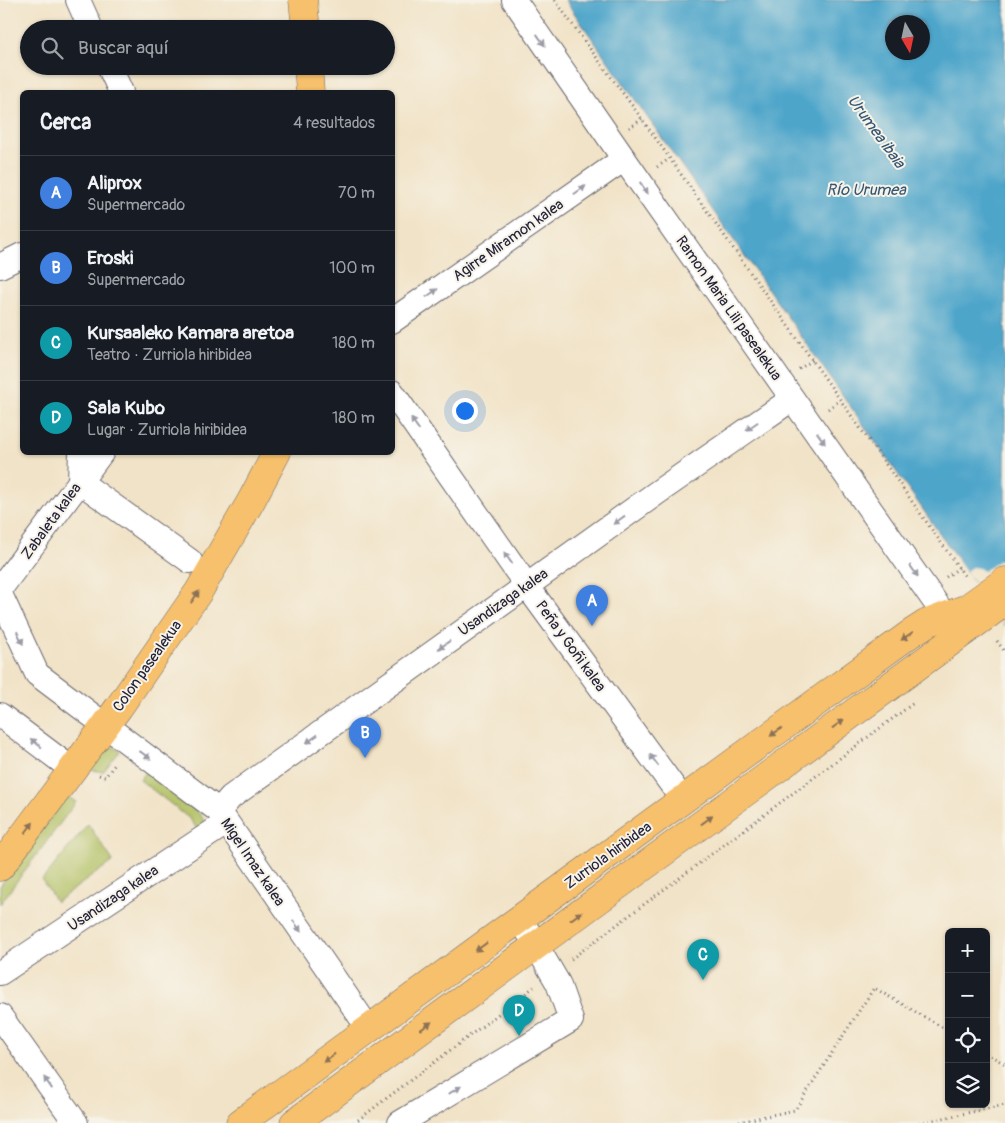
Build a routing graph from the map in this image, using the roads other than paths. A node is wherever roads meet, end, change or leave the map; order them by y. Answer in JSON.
{"nodes":[{"id":1,"x":78,"y":0,"type":"edge"},
{"id":2,"x":303,"y":0,"type":"edge"},
{"id":3,"x":514,"y":0,"type":"edge"},
{"id":4,"x":87,"y":20,"type":"edge"},
{"id":5,"x":305,"y":20,"type":"edge"},
{"id":6,"x":113,"y":75,"type":"edge"},
{"id":7,"x":309,"y":75,"type":"edge"},
{"id":8,"x":120,"y":90,"type":"edge"},
{"id":9,"x":310,"y":90,"type":"edge"},
{"id":10,"x":624,"y":159,"type":"junction"},
{"id":11,"x":20,"y":256,"type":"edge"},
{"id":12,"x":0,"y":266,"type":"edge"},
{"id":13,"x":395,"y":319,"type":"edge"},
{"id":14,"x":395,"y":396,"type":"edge"},
{"id":15,"x":792,"y":399,"type":"junction"},
{"id":16,"x":81,"y":455,"type":"edge"},
{"id":17,"x":100,"y":455,"type":"edge"},
{"id":18,"x":275,"y":455,"type":"edge"},
{"id":19,"x":80,"y":482,"type":"junction"},
{"id":20,"x":190,"y":561,"type":"dead end"},
{"id":21,"x":1005,"y":581,"type":"edge"},
{"id":22,"x":527,"y":586,"type":"junction"},
{"id":23,"x":0,"y":589,"type":"edge"},
{"id":24,"x":0,"y":594,"type":"edge"},
{"id":25,"x":987,"y":598,"type":"edge"},
{"id":26,"x":945,"y":616,"type":"junction"},
{"id":27,"x":0,"y":715,"type":"edge"},
{"id":28,"x":105,"y":726,"type":"junction"},
{"id":29,"x":72,"y":770,"type":"junction"},
{"id":30,"x":683,"y":800,"type":"junction"},
{"id":31,"x":222,"y":817,"type":"junction"},
{"id":32,"x":0,"y":868,"type":"edge"},
{"id":33,"x":520,"y":918,"type":"junction"},
{"id":34,"x":536,"y":945,"type":"junction"},
{"id":35,"x":0,"y":973,"type":"edge"},
{"id":36,"x":0,"y":1016,"type":"edge"},
{"id":37,"x":369,"y":1029,"type":"junction"},
{"id":38,"x":76,"y":1123,"type":"edge"},
{"id":39,"x":240,"y":1123,"type":"edge"},
{"id":40,"x":294,"y":1123,"type":"edge"},
{"id":41,"x":400,"y":1123,"type":"edge"}],
"edges":[{"from":1,"to":4,"type":"street"},
{"from":2,"to":5,"type":"main road"},
{"from":3,"to":10,"type":"street","name":"Ramon Maria Lili pasealekua","one_way":true},
{"from":6,"to":8,"type":"street"},
{"from":7,"to":9,"type":"main road"},
{"from":13,"to":10,"type":"street","name":"Agirre Miramon kalea","one_way":true},
{"from":10,"to":15,"type":"street","name":"Ramon Maria Lili pasealekua","one_way":true},
{"from":11,"to":12,"type":"street"},
{"from":22,"to":14,"type":"street","name":"Peña y Goñi kalea","one_way":true},
{"from":15,"to":22,"type":"street","name":"Usandizaga kalea","one_way":true},
{"from":15,"to":26,"type":"street","name":"Ramon Maria Lili pasealekua","one_way":true},
{"from":16,"to":19,"type":"street"},
{"from":17,"to":19,"type":"street","name":"Zabaleta kalea"},
{"from":28,"to":18,"type":"main road","name":"Colon pasealekua","one_way":true},
{"from":19,"to":20,"type":"street"},
{"from":19,"to":23,"type":"street","name":"Zabaleta kalea"},
{"from":21,"to":25,"type":"main road"},
{"from":30,"to":22,"type":"street","name":"Peña y Goñi kalea","one_way":true},
{"from":22,"to":31,"type":"street","name":"Usandizaga kalea","one_way":true},
{"from":24,"to":28,"type":"street","name":"Migel Imaz kalea","one_way":true},
{"from":25,"to":26,"type":"main road","name":"Zurriola hiribidea"},
{"from":34,"to":25,"type":"main road","name":"Zurriola hiribidea","one_way":true},
{"from":26,"to":30,"type":"main road","name":"Zurriola hiribidea","one_way":true},
{"from":29,"to":27,"type":"street","one_way":true},
{"from":28,"to":29,"type":"main road","name":"Colon pasealekua"},
{"from":28,"to":31,"type":"street","name":"Migel Imaz kalea","one_way":true},
{"from":32,"to":29,"type":"main road","name":"Colon pasealekua","one_way":true},
{"from":30,"to":33,"type":"main road","name":"Zurriola hiribidea"},
{"from":31,"to":35,"type":"street","name":"Usandizaga kalea"},
{"from":31,"to":37,"type":"street","name":"Migel Imaz kalea","one_way":true},
{"from":33,"to":34,"type":"street"},
{"from":33,"to":37,"type":"main road","name":"Zurriola hiribidea","one_way":true},
{"from":40,"to":34,"type":"main road","name":"Zurriola hiribidea","one_way":true},
{"from":41,"to":34,"type":"street","one_way":true},
{"from":38,"to":36,"type":"street","one_way":true},
{"from":37,"to":39,"type":"main road","name":"Zurriola hiribidea","one_way":true}]}
